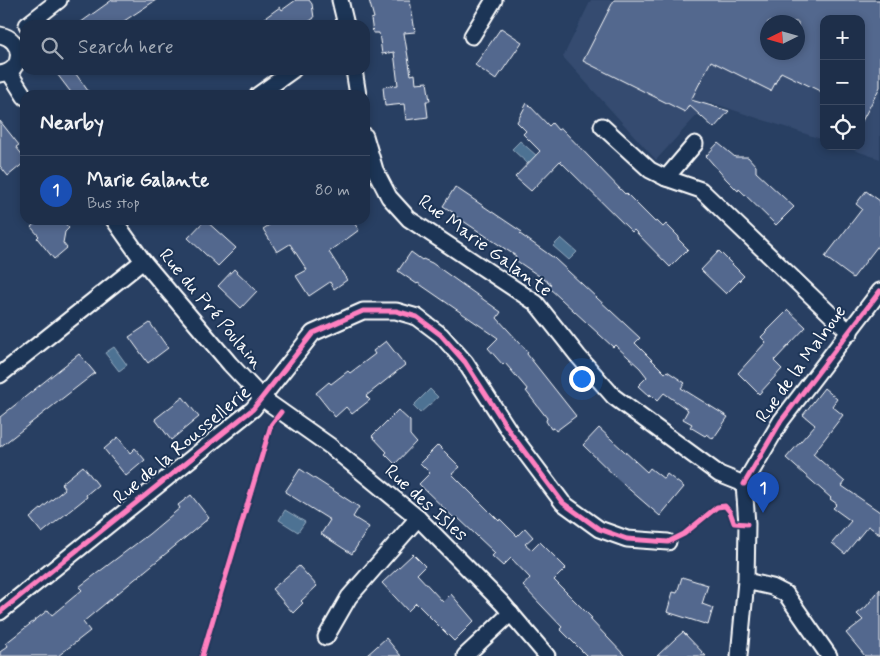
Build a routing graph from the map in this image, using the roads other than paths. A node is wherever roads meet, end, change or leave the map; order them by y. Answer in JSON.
{"nodes":[{"id":1,"x":59,"y":0,"type":"edge"},
{"id":2,"x":340,"y":0,"type":"edge"},
{"id":3,"x":494,"y":0,"type":"edge"},
{"id":4,"x":34,"y":20,"type":"edge"},
{"id":5,"x":345,"y":20,"type":"edge"},
{"id":6,"x":20,"y":30,"type":"edge"},
{"id":7,"x":472,"y":36,"type":"dead end"},
{"id":8,"x":6,"y":38,"type":"edge"},
{"id":9,"x":5,"y":73,"type":"edge"},
{"id":10,"x":286,"y":75,"type":"edge"},
{"id":11,"x":355,"y":75,"type":"edge"},
{"id":12,"x":265,"y":90,"type":"edge"},
{"id":13,"x":357,"y":90,"type":"edge"},
{"id":14,"x":20,"y":91,"type":"edge"},
{"id":15,"x":602,"y":126,"type":"dead end"},
{"id":16,"x":695,"y":144,"type":"dead end"},
{"id":17,"x":370,"y":155,"type":"edge"},
{"id":18,"x":666,"y":178,"type":"junction"},
{"id":19,"x":118,"y":225,"type":"edge"},
{"id":20,"x":143,"y":261,"type":"junction"},
{"id":21,"x":880,"y":291,"type":"edge"},
{"id":22,"x":850,"y":333,"type":"junction"},
{"id":23,"x":0,"y":375,"type":"edge"},
{"id":24,"x":262,"y":398,"type":"junction"},
{"id":25,"x":744,"y":484,"type":"junction"},
{"id":26,"x":418,"y":518,"type":"junction"},
{"id":27,"x":668,"y":542,"type":"dead end"},
{"id":28,"x":746,"y":581,"type":"junction"},
{"id":29,"x":0,"y":612,"type":"edge"},
{"id":30,"x":511,"y":613,"type":"junction"},
{"id":31,"x":326,"y":637,"type":"dead end"},
{"id":32,"x":466,"y":656,"type":"edge"},
{"id":33,"x":546,"y":656,"type":"edge"},
{"id":34,"x":739,"y":656,"type":"edge"},
{"id":35,"x":829,"y":656,"type":"edge"}],
"edges":[{"from":1,"to":4,"type":"street"},
{"from":2,"to":5,"type":"street"},
{"from":3,"to":7,"type":"street"},
{"from":6,"to":8,"type":"street"},
{"from":8,"to":9,"type":"street"},
{"from":9,"to":14,"type":"street"},
{"from":10,"to":12,"type":"street"},
{"from":11,"to":13,"type":"street"},
{"from":15,"to":18,"type":"street"},
{"from":16,"to":18,"type":"street"},
{"from":17,"to":25,"type":"street","name":"Rue Marie Galante"},
{"from":18,"to":22,"type":"street"},
{"from":19,"to":20,"type":"street","name":"Rue du Pré Poulain"},
{"from":20,"to":23,"type":"street"},
{"from":20,"to":24,"type":"street","name":"Rue du Pré Poulain"},
{"from":21,"to":22,"type":"street","name":"Rue de la Malnoue"},
{"from":22,"to":25,"type":"street","name":"Rue de la Malnoue"},
{"from":24,"to":26,"type":"street","name":"Rue des Isles"},
{"from":24,"to":27,"type":"street","name":"Rue de la Roussellerie"},
{"from":24,"to":29,"type":"street","name":"Rue de la Roussellerie"},
{"from":25,"to":28,"type":"street"},
{"from":26,"to":30,"type":"street","name":"Rue des Isles"},
{"from":26,"to":31,"type":"street"},
{"from":28,"to":34,"type":"street"},
{"from":28,"to":35,"type":"street"},
{"from":30,"to":32,"type":"street"},
{"from":30,"to":33,"type":"street","name":"Rue des Isles"}]}
